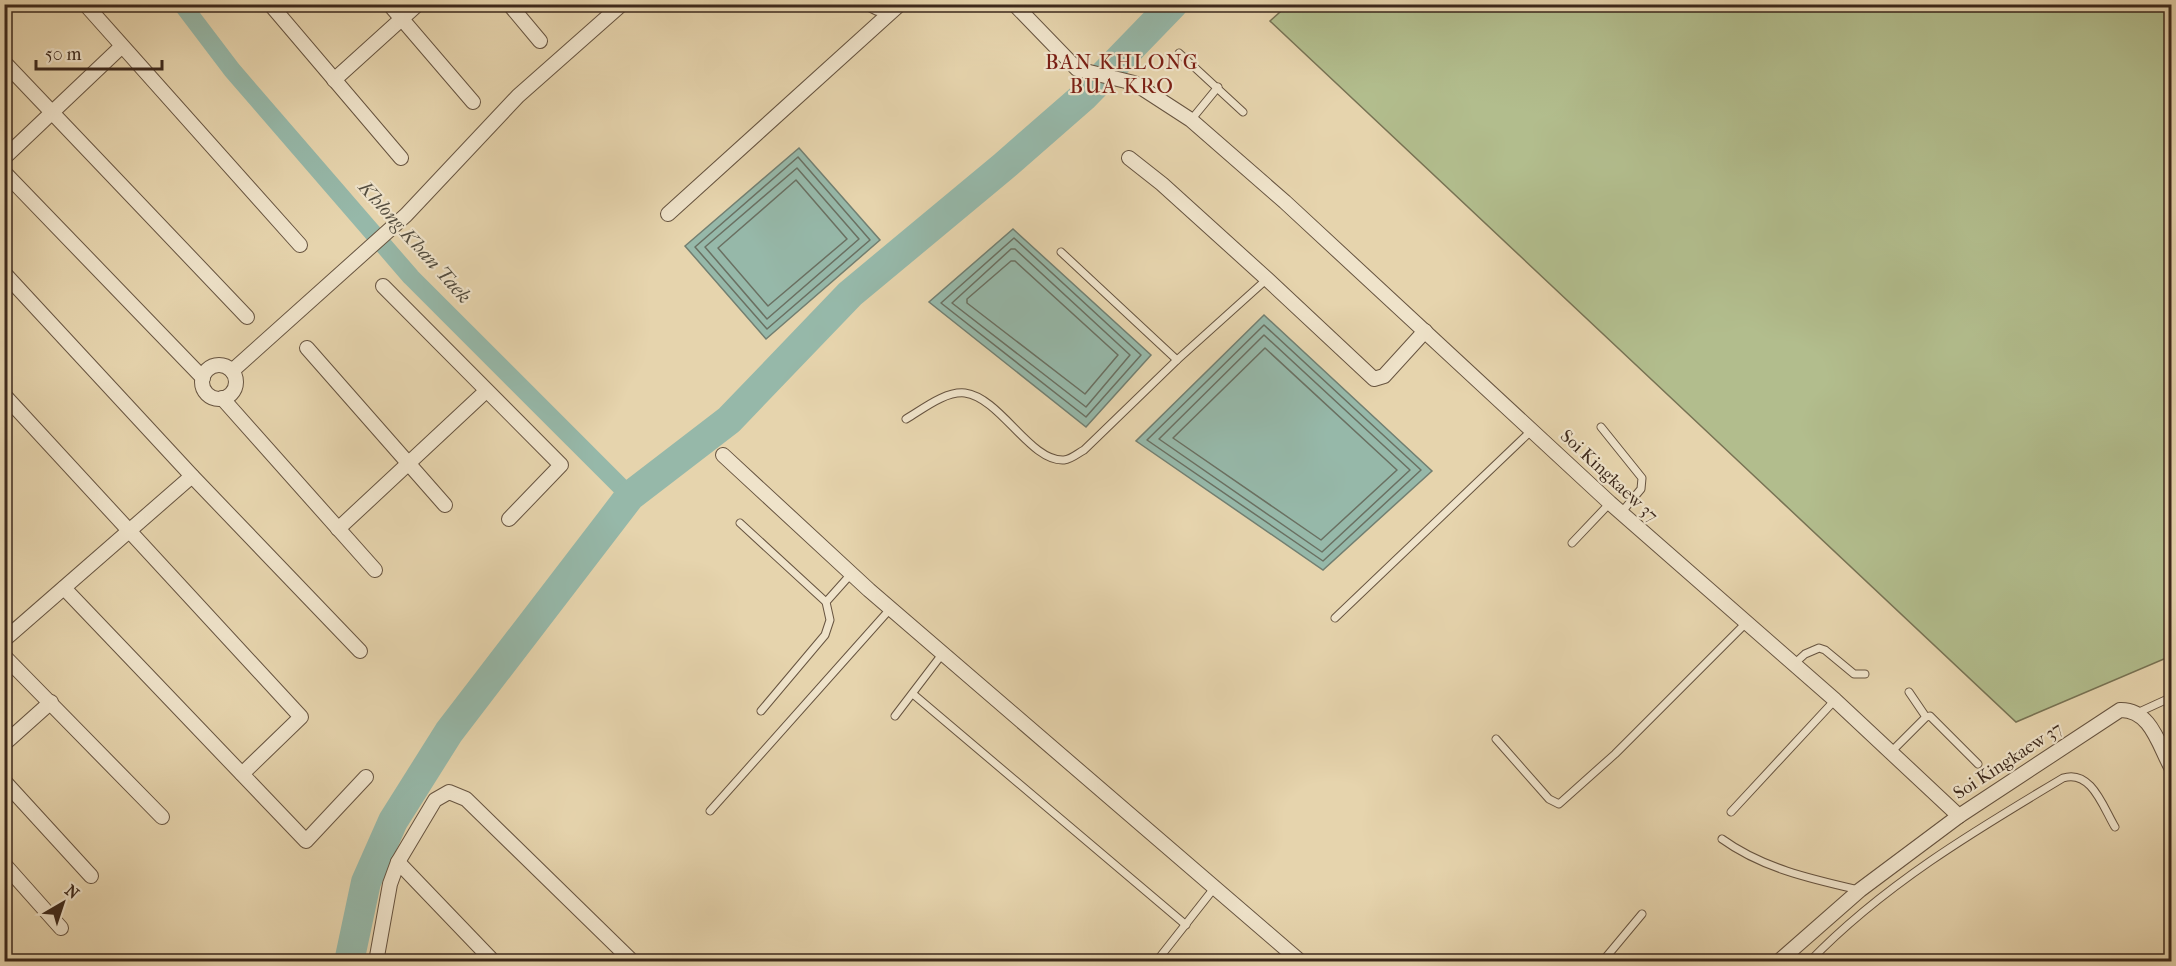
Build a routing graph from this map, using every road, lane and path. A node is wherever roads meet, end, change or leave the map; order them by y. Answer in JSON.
{"nodes":[{"id":1,"x":85,"y":4,"type":"edge"},
{"id":2,"x":270,"y":4,"type":"edge"},
{"id":3,"x":389,"y":4,"type":"edge"},
{"id":4,"x":418,"y":4,"type":"edge"},
{"id":5,"x":509,"y":4,"type":"edge"},
{"id":6,"x":622,"y":4,"type":"edge"},
{"id":7,"x":870,"y":4,"type":"edge"},
{"id":8,"x":885,"y":4,"type":"edge"},
{"id":9,"x":900,"y":4,"type":"edge"},
{"id":10,"x":1014,"y":4,"type":"edge"},
{"id":11,"x":402,"y":19,"type":"junction"},
{"id":12,"x":540,"y":41,"type":"dead end"},
{"id":13,"x":122,"y":47,"type":"junction"},
{"id":14,"x":1179,"y":53,"type":"dead end"},
{"id":15,"x":4,"y":62,"type":"edge"},
{"id":16,"x":334,"y":80,"type":"junction"},
{"id":17,"x":1218,"y":87,"type":"junction"},
{"id":18,"x":472,"y":102,"type":"dead end"},
{"id":19,"x":1243,"y":112,"type":"dead end"},
{"id":20,"x":53,"y":114,"type":"junction"},
{"id":21,"x":1191,"y":120,"type":"junction"},
{"id":22,"x":4,"y":158,"type":"edge"},
{"id":23,"x":401,"y":158,"type":"dead end"},
{"id":24,"x":1129,"y":158,"type":"dead end"},
{"id":25,"x":4,"y":172,"type":"edge"},
{"id":26,"x":669,"y":214,"type":"dead end"},
{"id":27,"x":300,"y":245,"type":"dead end"},
{"id":28,"x":1061,"y":252,"type":"dead end"},
{"id":29,"x":4,"y":273,"type":"edge"},
{"id":30,"x":1267,"y":279,"type":"junction"},
{"id":31,"x":383,"y":286,"type":"dead end"},
{"id":32,"x":247,"y":317,"type":"dead end"},
{"id":33,"x":1425,"y":332,"type":"junction"},
{"id":34,"x":307,"y":348,"type":"dead end"},
{"id":35,"x":1177,"y":360,"type":"junction"},
{"id":36,"x":232,"y":371,"type":"junction"},
{"id":37,"x":203,"y":378,"type":"junction"},
{"id":38,"x":485,"y":392,"type":"junction"},
{"id":39,"x":4,"y":395,"type":"edge"},
{"id":40,"x":222,"y":398,"type":"junction"},
{"id":41,"x":906,"y":418,"type":"dead end"},
{"id":42,"x":1601,"y":427,"type":"dead end"},
{"id":43,"x":1532,"y":430,"type":"junction"},
{"id":44,"x":723,"y":455,"type":"dead end"},
{"id":45,"x":408,"y":464,"type":"junction"},
{"id":46,"x":192,"y":476,"type":"junction"},
{"id":47,"x":1610,"y":503,"type":"junction"},
{"id":48,"x":445,"y":505,"type":"dead end"},
{"id":49,"x":1621,"y":513,"type":"junction"},
{"id":50,"x":509,"y":519,"type":"dead end"},
{"id":51,"x":740,"y":523,"type":"dead end"},
{"id":52,"x":338,"y":529,"type":"junction"},
{"id":53,"x":130,"y":530,"type":"junction"},
{"id":54,"x":1572,"y":543,"type":"dead end"},
{"id":55,"x":375,"y":570,"type":"dead end"},
{"id":56,"x":851,"y":574,"type":"junction"},
{"id":57,"x":64,"y":588,"type":"junction"},
{"id":58,"x":826,"y":602,"type":"junction"},
{"id":59,"x":891,"y":608,"type":"junction"},
{"id":60,"x":1335,"y":618,"type":"dead end"},
{"id":61,"x":1746,"y":623,"type":"junction"},
{"id":62,"x":4,"y":640,"type":"edge"},
{"id":63,"x":360,"y":651,"type":"dead end"},
{"id":64,"x":943,"y":653,"type":"junction"},
{"id":65,"x":4,"y":656,"type":"edge"},
{"id":66,"x":1794,"y":664,"type":"junction"},
{"id":67,"x":1865,"y":674,"type":"dead end"},
{"id":68,"x":1909,"y":692,"type":"dead end"},
{"id":69,"x":913,"y":693,"type":"junction"},
{"id":70,"x":2172,"y":697,"type":"edge"},
{"id":71,"x":1835,"y":700,"type":"junction"},
{"id":72,"x":51,"y":702,"type":"junction"},
{"id":73,"x":761,"y":711,"type":"dead end"},
{"id":74,"x":2137,"y":712,"type":"junction"},
{"id":75,"x":896,"y":716,"type":"dead end"},
{"id":76,"x":1926,"y":717,"type":"junction"},
{"id":77,"x":1496,"y":739,"type":"dead end"},
{"id":78,"x":4,"y":744,"type":"edge"},
{"id":79,"x":1891,"y":752,"type":"junction"},
{"id":80,"x":1978,"y":764,"type":"dead end"},
{"id":81,"x":2172,"y":769,"type":"edge"},
{"id":82,"x":242,"y":774,"type":"junction"},
{"id":83,"x":366,"y":777,"type":"dead end"},
{"id":84,"x":4,"y":781,"type":"edge"},
{"id":85,"x":710,"y":811,"type":"dead end"},
{"id":86,"x":1731,"y":812,"type":"dead end"},
{"id":87,"x":1959,"y":816,"type":"junction"},
{"id":88,"x":162,"y":817,"type":"dead end"},
{"id":89,"x":2115,"y":827,"type":"dead end"},
{"id":90,"x":1722,"y":839,"type":"dead end"},
{"id":91,"x":398,"y":862,"type":"junction"},
{"id":92,"x":4,"y":864,"type":"edge"},
{"id":93,"x":91,"y":876,"type":"dead end"},
{"id":94,"x":1215,"y":887,"type":"junction"},
{"id":95,"x":1860,"y":890,"type":"junction"},
{"id":96,"x":1642,"y":914,"type":"dead end"},
{"id":97,"x":1186,"y":925,"type":"junction"},
{"id":98,"x":60,"y":928,"type":"dead end"},
{"id":99,"x":376,"y":962,"type":"edge"},
{"id":100,"x":494,"y":962,"type":"edge"},
{"id":101,"x":633,"y":962,"type":"edge"},
{"id":102,"x":1156,"y":962,"type":"edge"},
{"id":103,"x":1301,"y":962,"type":"edge"},
{"id":104,"x":1602,"y":962,"type":"edge"},
{"id":105,"x":1778,"y":962,"type":"edge"},
{"id":106,"x":1809,"y":962,"type":"edge"}],
"edges":[{"from":1,"to":13,"type":"street"},
{"from":2,"to":16,"type":"street"},
{"from":3,"to":11,"type":"street"},
{"from":4,"to":11,"type":"street"},
{"from":5,"to":12,"type":"street"},
{"from":6,"to":36,"type":"street"},
{"from":7,"to":8,"type":"street"},
{"from":9,"to":26,"type":"street"},
{"from":10,"to":21,"type":"street","name":"Soi Kingkaew 37"},
{"from":11,"to":16,"type":"street"},
{"from":11,"to":18,"type":"street"},
{"from":13,"to":20,"type":"street"},
{"from":13,"to":27,"type":"street"},
{"from":14,"to":17,"type":"lane"},
{"from":15,"to":20,"type":"street"},
{"from":16,"to":23,"type":"street"},
{"from":17,"to":19,"type":"lane"},
{"from":17,"to":21,"type":"lane"},
{"from":20,"to":22,"type":"street"},
{"from":20,"to":32,"type":"street"},
{"from":21,"to":33,"type":"street","name":"Soi Kingkaew 37"},
{"from":24,"to":30,"type":"street"},
{"from":25,"to":37,"type":"street"},
{"from":28,"to":35,"type":"lane"},
{"from":29,"to":46,"type":"street"},
{"from":30,"to":33,"type":"street"},
{"from":30,"to":35,"type":"lane"},
{"from":31,"to":38,"type":"street"},
{"from":33,"to":43,"type":"street","name":"Soi Kingkaew 37"},
{"from":34,"to":45,"type":"street"},
{"from":35,"to":41,"type":"lane"},
{"from":36,"to":37,"type":"street"},
{"from":36,"to":40,"type":"street"},
{"from":37,"to":40,"type":"street"},
{"from":38,"to":45,"type":"street"},
{"from":38,"to":50,"type":"street"},
{"from":39,"to":53,"type":"street"},
{"from":40,"to":52,"type":"street"},
{"from":42,"to":49,"type":"lane"},
{"from":43,"to":47,"type":"street","name":"Soi Kingkaew 37"},
{"from":43,"to":60,"type":"lane"},
{"from":44,"to":56,"type":"street"},
{"from":45,"to":48,"type":"street"},
{"from":45,"to":52,"type":"street"},
{"from":46,"to":53,"type":"street"},
{"from":46,"to":63,"type":"street"},
{"from":47,"to":49,"type":"street","name":"Soi Kingkaew 37"},
{"from":47,"to":54,"type":"lane"},
{"from":49,"to":61,"type":"street","name":"Soi Kingkaew 37"},
{"from":51,"to":58,"type":"lane"},
{"from":52,"to":55,"type":"street"},
{"from":53,"to":57,"type":"street"},
{"from":53,"to":82,"type":"street"},
{"from":56,"to":58,"type":"lane"},
{"from":56,"to":59,"type":"street"},
{"from":57,"to":62,"type":"street"},
{"from":57,"to":82,"type":"street"},
{"from":58,"to":73,"type":"lane"},
{"from":59,"to":64,"type":"street"},
{"from":59,"to":85,"type":"lane"},
{"from":61,"to":66,"type":"street","name":"Soi Kingkaew 37"},
{"from":61,"to":77,"type":"lane"},
{"from":64,"to":69,"type":"lane"},
{"from":64,"to":94,"type":"street"},
{"from":65,"to":72,"type":"street"},
{"from":66,"to":67,"type":"lane"},
{"from":66,"to":71,"type":"street","name":"Soi Kingkaew 37"},
{"from":68,"to":76,"type":"lane"},
{"from":69,"to":75,"type":"lane"},
{"from":69,"to":97,"type":"lane"},
{"from":70,"to":74,"type":"lane"},
{"from":71,"to":79,"type":"street","name":"Soi Kingkaew 37"},
{"from":71,"to":86,"type":"lane"},
{"from":72,"to":78,"type":"street"},
{"from":72,"to":88,"type":"street"},
{"from":74,"to":81,"type":"street"},
{"from":74,"to":87,"type":"street","name":"Soi Kingkaew 37"},
{"from":76,"to":79,"type":"lane"},
{"from":76,"to":80,"type":"lane"},
{"from":79,"to":87,"type":"street","name":"Soi Kingkaew 37"},
{"from":82,"to":83,"type":"street"},
{"from":84,"to":93,"type":"street"},
{"from":87,"to":95,"type":"street"},
{"from":89,"to":106,"type":"lane"},
{"from":90,"to":95,"type":"lane"},
{"from":91,"to":99,"type":"street"},
{"from":91,"to":100,"type":"street"},
{"from":91,"to":101,"type":"street"},
{"from":92,"to":98,"type":"street"},
{"from":94,"to":97,"type":"lane"},
{"from":94,"to":103,"type":"street"},
{"from":95,"to":105,"type":"street"},
{"from":96,"to":104,"type":"lane"},
{"from":97,"to":102,"type":"lane"}]}
